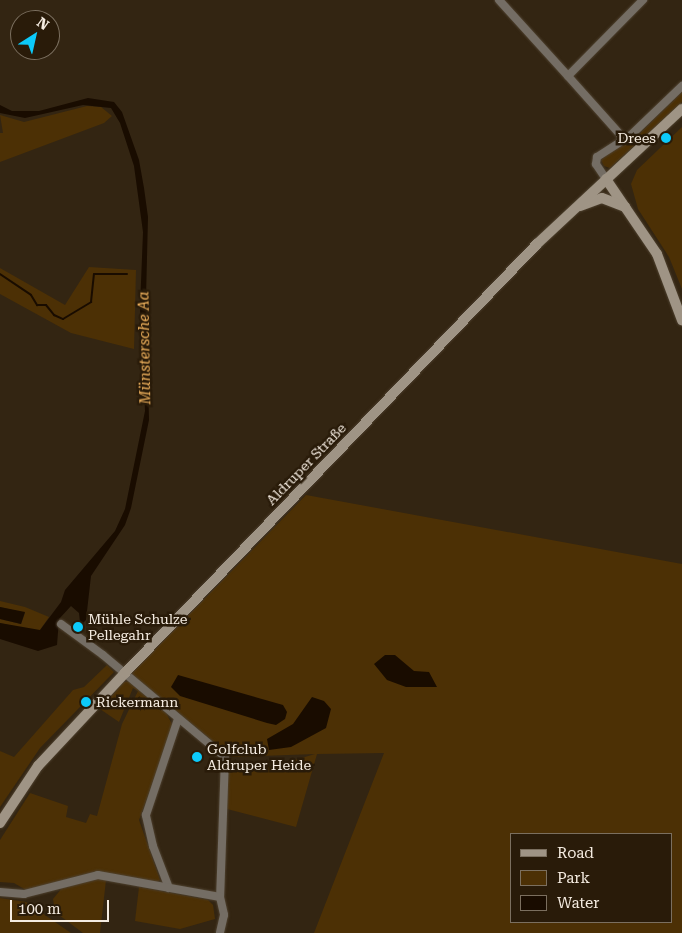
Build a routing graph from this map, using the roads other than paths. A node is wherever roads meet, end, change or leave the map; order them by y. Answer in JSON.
{"nodes":[{"id":1,"x":499,"y":0,"type":"edge"},
{"id":2,"x":643,"y":0,"type":"edge"},
{"id":3,"x":568,"y":76,"type":"junction"},
{"id":4,"x":682,"y":86,"type":"edge"},
{"id":5,"x":682,"y":110,"type":"edge"},
{"id":6,"x":625,"y":140,"type":"junction"},
{"id":7,"x":606,"y":179,"type":"junction"},
{"id":8,"x":626,"y":207,"type":"junction"},
{"id":9,"x":575,"y":208,"type":"junction"},
{"id":10,"x":682,"y":320,"type":"edge"},
{"id":11,"x":61,"y":624,"type":"dead end"},
{"id":12,"x":125,"y":673,"type":"junction"},
{"id":13,"x":178,"y":719,"type":"junction"},
{"id":14,"x":0,"y":823,"type":"edge"},
{"id":15,"x":169,"y":888,"type":"junction"},
{"id":16,"x":0,"y":892,"type":"edge"},
{"id":17,"x":220,"y":897,"type":"junction"},
{"id":18,"x":220,"y":933,"type":"edge"}],
"edges":[{"from":1,"to":3,"type":"street"},
{"from":2,"to":3,"type":"street"},
{"from":3,"to":6,"type":"street"},
{"from":4,"to":6,"type":"street"},
{"from":5,"to":7,"type":"main road","name":"Aldruper Straße"},
{"from":6,"to":7,"type":"street"},
{"from":7,"to":8,"type":"main road"},
{"from":7,"to":9,"type":"main road","name":"Aldruper Straße"},
{"from":8,"to":9,"type":"main road"},
{"from":8,"to":10,"type":"main road"},
{"from":9,"to":12,"type":"main road","name":"Aldruper Straße"},
{"from":11,"to":12,"type":"street"},
{"from":12,"to":13,"type":"street"},
{"from":12,"to":14,"type":"main road","name":"Aldruper Straße"},
{"from":13,"to":15,"type":"street"},
{"from":13,"to":17,"type":"street"},
{"from":15,"to":16,"type":"street"},
{"from":15,"to":17,"type":"street"},
{"from":17,"to":18,"type":"street"}]}
